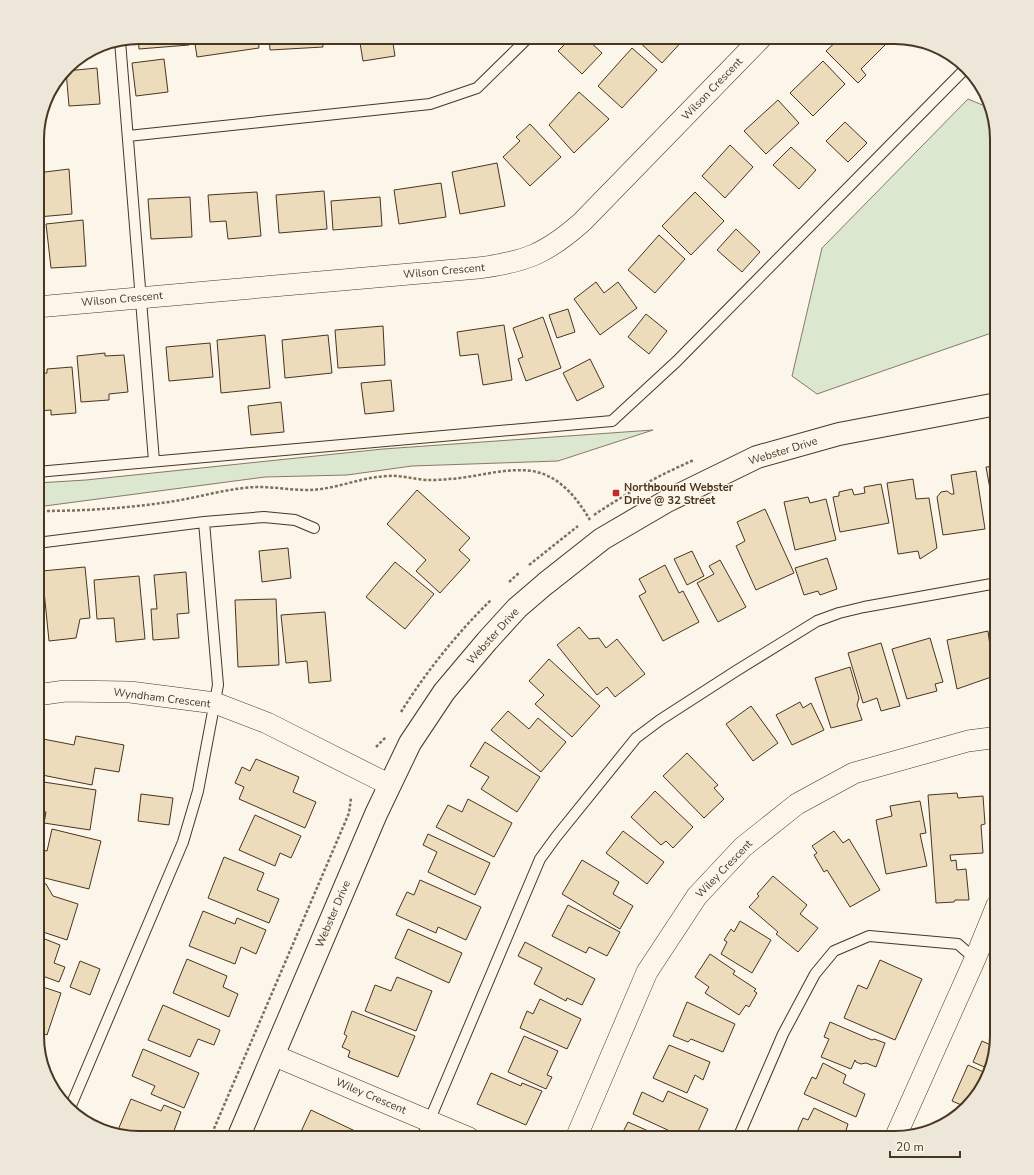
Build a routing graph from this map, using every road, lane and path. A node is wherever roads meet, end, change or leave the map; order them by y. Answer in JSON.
{"nodes":[{"id":1,"x":522,"y":44,"type":"edge"},
{"id":2,"x":755,"y":44,"type":"edge"},
{"id":3,"x":120,"y":46,"type":"edge"},
{"id":4,"x":962,"y":72,"type":"edge"},
{"id":5,"x":128,"y":136,"type":"junction"},
{"id":6,"x":140,"y":297,"type":"junction"},
{"id":7,"x":44,"y":305,"type":"edge"},
{"id":8,"x":990,"y":405,"type":"edge"},
{"id":9,"x":154,"y":461,"type":"junction"},
{"id":10,"x":44,"y":471,"type":"edge"},
{"id":11,"x":44,"y":511,"type":"edge"},
{"id":12,"x":589,"y":518,"type":"dead end"},
{"id":13,"x":204,"y":522,"type":"junction"},
{"id":14,"x":314,"y":528,"type":"dead end"},
{"id":15,"x":44,"y":542,"type":"edge"},
{"id":16,"x":990,"y":585,"type":"edge"},
{"id":17,"x":44,"y":694,"type":"edge"},
{"id":18,"x":214,"y":703,"type":"junction"},
{"id":19,"x":990,"y":738,"type":"edge"},
{"id":20,"x":390,"y":785,"type":"junction"},
{"id":21,"x":351,"y":798,"type":"dead end"},
{"id":22,"x":990,"y":922,"type":"edge"},
{"id":23,"x":975,"y":959,"type":"junction"},
{"id":24,"x":273,"y":1055,"type":"junction"},
{"id":25,"x":72,"y":1103,"type":"edge"},
{"id":26,"x":425,"y":1129,"type":"edge"},
{"id":27,"x":213,"y":1131,"type":"edge"},
{"id":28,"x":241,"y":1131,"type":"edge"},
{"id":29,"x":579,"y":1131,"type":"edge"},
{"id":30,"x":741,"y":1131,"type":"edge"},
{"id":31,"x":898,"y":1131,"type":"edge"}],
"edges":[{"from":1,"to":5,"type":"lane"},
{"from":2,"to":6,"type":"street","name":"Wilson Crescent"},
{"from":3,"to":5,"type":"lane"},
{"from":4,"to":9,"type":"lane"},
{"from":5,"to":6,"type":"lane"},
{"from":6,"to":7,"type":"street","name":"Wilson Crescent"},
{"from":6,"to":9,"type":"lane"},
{"from":8,"to":20,"type":"street","name":"Webster Drive"},
{"from":9,"to":10,"type":"lane"},
{"from":11,"to":12,"type":"path"},
{"from":13,"to":14,"type":"lane"},
{"from":13,"to":15,"type":"lane"},
{"from":13,"to":18,"type":"lane"},
{"from":16,"to":26,"type":"lane"},
{"from":17,"to":18,"type":"street","name":"Wyndham Crescent"},
{"from":18,"to":20,"type":"street","name":"Wyndham Crescent"},
{"from":18,"to":25,"type":"lane"},
{"from":19,"to":29,"type":"street","name":"Wiley Crescent"},
{"from":20,"to":24,"type":"street","name":"Webster Drive"},
{"from":21,"to":27,"type":"path"},
{"from":22,"to":23,"type":"street"},
{"from":23,"to":30,"type":"lane"},
{"from":23,"to":31,"type":"street"},
{"from":24,"to":26,"type":"street","name":"Wiley Crescent"},
{"from":24,"to":28,"type":"street","name":"Webster Drive"}]}
